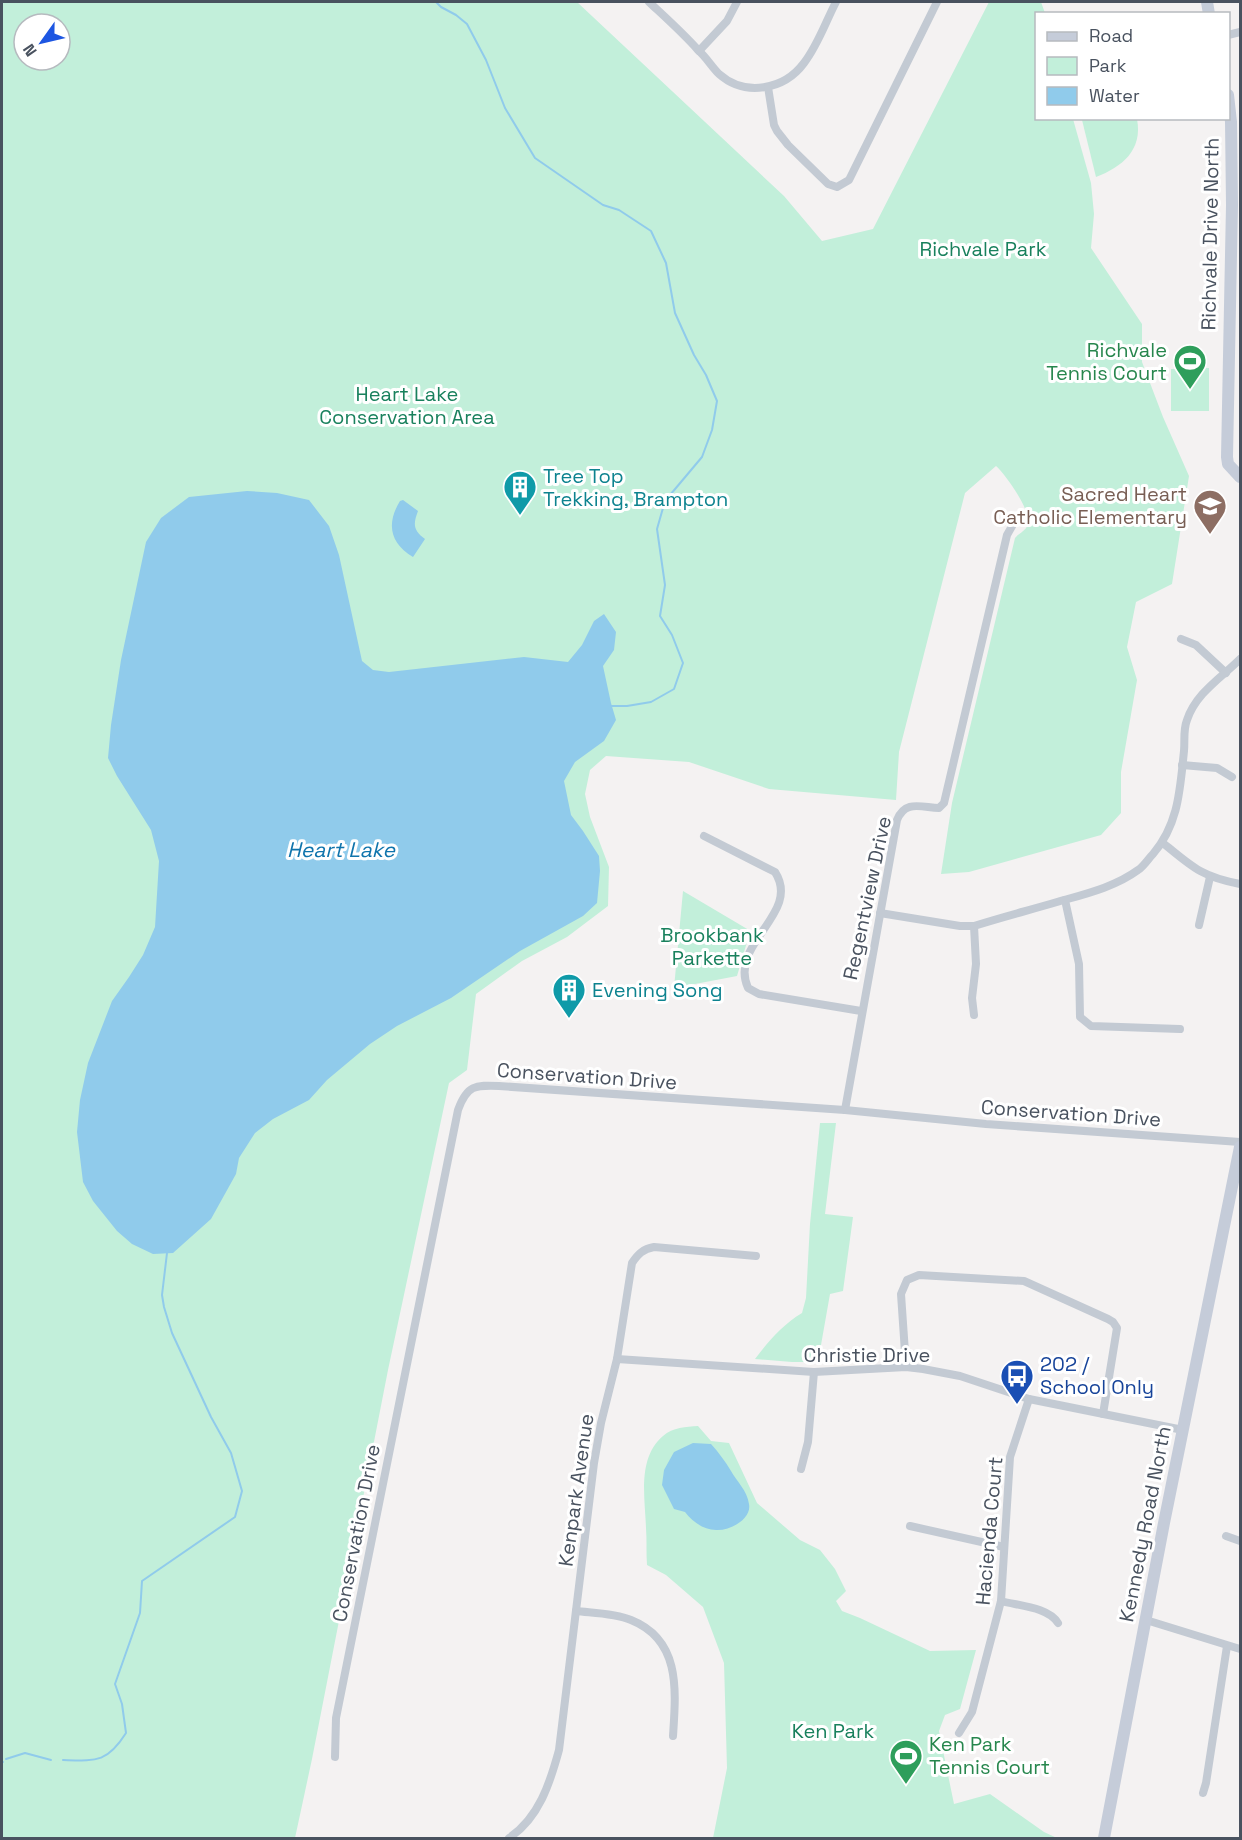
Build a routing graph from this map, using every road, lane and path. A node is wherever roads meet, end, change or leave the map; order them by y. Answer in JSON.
{"nodes":[{"id":1,"x":649,"y":2,"type":"edge"},
{"id":2,"x":737,"y":2,"type":"edge"},
{"id":3,"x":836,"y":2,"type":"edge"},
{"id":4,"x":937,"y":2,"type":"edge"},
{"id":5,"x":699,"y":51,"type":"junction"},
{"id":6,"x":768,"y":87,"type":"junction"},
{"id":7,"x":1230,"y":102,"type":"edge"},
{"id":8,"x":1236,"y":121,"type":"edge"},
{"id":9,"x":1236,"y":204,"type":"edge"},
{"id":10,"x":1234,"y":293,"type":"edge"},
{"id":11,"x":1240,"y":477,"type":"edge"},
{"id":12,"x":1015,"y":521,"type":"dead end"},
{"id":13,"x":1181,"y":639,"type":"dead end"},
{"id":14,"x":1240,"y":659,"type":"edge"},
{"id":15,"x":1226,"y":673,"type":"junction"},
{"id":16,"x":1182,"y":765,"type":"junction"},
{"id":17,"x":1232,"y":777,"type":"dead end"},
{"id":18,"x":704,"y":836,"type":"dead end"},
{"id":19,"x":1163,"y":843,"type":"junction"},
{"id":20,"x":1210,"y":877,"type":"junction"},
{"id":21,"x":1240,"y":884,"type":"edge"},
{"id":22,"x":1065,"y":900,"type":"junction"},
{"id":23,"x":880,"y":913,"type":"junction"},
{"id":24,"x":1199,"y":925,"type":"dead end"},
{"id":25,"x":974,"y":926,"type":"junction"},
{"id":26,"x":861,"y":1011,"type":"junction"},
{"id":27,"x":974,"y":1015,"type":"dead end"},
{"id":28,"x":1180,"y":1029,"type":"dead end"},
{"id":29,"x":844,"y":1110,"type":"junction"},
{"id":30,"x":1240,"y":1142,"type":"edge"},
{"id":31,"x":1240,"y":1147,"type":"edge"},
{"id":32,"x":756,"y":1256,"type":"dead end"},
{"id":33,"x":617,"y":1359,"type":"junction"},
{"id":34,"x":906,"y":1367,"type":"junction"},
{"id":35,"x":814,"y":1372,"type":"junction"},
{"id":36,"x":1029,"y":1399,"type":"junction"},
{"id":37,"x":1103,"y":1414,"type":"junction"},
{"id":38,"x":1183,"y":1430,"type":"junction"},
{"id":39,"x":801,"y":1469,"type":"dead end"},
{"id":40,"x":910,"y":1526,"type":"dead end"},
{"id":41,"x":1226,"y":1536,"type":"dead end"},
{"id":42,"x":1240,"y":1541,"type":"edge"},
{"id":43,"x":1004,"y":1547,"type":"junction"},
{"id":44,"x":1001,"y":1601,"type":"junction"},
{"id":45,"x":576,"y":1611,"type":"junction"},
{"id":46,"x":1146,"y":1620,"type":"junction"},
{"id":47,"x":1058,"y":1623,"type":"dead end"},
{"id":48,"x":1227,"y":1646,"type":"junction"},
{"id":49,"x":1240,"y":1649,"type":"edge"},
{"id":50,"x":959,"y":1733,"type":"dead end"},
{"id":51,"x":673,"y":1736,"type":"dead end"},
{"id":52,"x":335,"y":1757,"type":"dead end"},
{"id":53,"x":1203,"y":1793,"type":"dead end"},
{"id":54,"x":510,"y":1838,"type":"edge"},
{"id":55,"x":1104,"y":1839,"type":"edge"}],
"edges":[{"from":1,"to":5,"type":"street"},
{"from":2,"to":5,"type":"street"},
{"from":3,"to":6,"type":"street"},
{"from":4,"to":6,"type":"street"},
{"from":5,"to":6,"type":"street"},
{"from":7,"to":8,"type":"main road","name":"Richvale Drive North"},
{"from":8,"to":9,"type":"main road","name":"Richvale Drive North"},
{"from":9,"to":10,"type":"main road","name":"Richvale Drive North"},
{"from":10,"to":11,"type":"main road","name":"Richvale Drive North"},
{"from":12,"to":23,"type":"street","name":"Regentview Drive"},
{"from":13,"to":15,"type":"street"},
{"from":14,"to":15,"type":"street"},
{"from":15,"to":16,"type":"street"},
{"from":16,"to":17,"type":"street"},
{"from":16,"to":19,"type":"street"},
{"from":18,"to":26,"type":"street"},
{"from":19,"to":20,"type":"street"},
{"from":19,"to":22,"type":"street"},
{"from":20,"to":21,"type":"street"},
{"from":20,"to":24,"type":"street"},
{"from":22,"to":25,"type":"street"},
{"from":22,"to":28,"type":"street"},
{"from":23,"to":25,"type":"street"},
{"from":23,"to":26,"type":"street","name":"Regentview Drive"},
{"from":25,"to":27,"type":"street"},
{"from":26,"to":29,"type":"street","name":"Regentview Drive"},
{"from":29,"to":30,"type":"street","name":"Conservation Drive"},
{"from":29,"to":52,"type":"street","name":"Conservation Drive"},
{"from":31,"to":38,"type":"main road","name":"Kennedy Road North"},
{"from":32,"to":33,"type":"street","name":"Kenpark Avenue"},
{"from":33,"to":35,"type":"street","name":"Christie Drive"},
{"from":33,"to":45,"type":"street","name":"Kenpark Avenue"},
{"from":34,"to":35,"type":"street","name":"Christie Drive"},
{"from":34,"to":36,"type":"street","name":"Christie Drive"},
{"from":34,"to":37,"type":"street"},
{"from":35,"to":39,"type":"street"},
{"from":36,"to":37,"type":"street","name":"Christie Drive"},
{"from":36,"to":43,"type":"street","name":"Hacienda Court"},
{"from":37,"to":38,"type":"street","name":"Christie Drive"},
{"from":38,"to":46,"type":"main road","name":"Kennedy Road North"},
{"from":40,"to":43,"type":"street"},
{"from":41,"to":42,"type":"street"},
{"from":43,"to":44,"type":"street","name":"Hacienda Court"},
{"from":44,"to":47,"type":"street"},
{"from":44,"to":50,"type":"street","name":"Hacienda Court"},
{"from":45,"to":51,"type":"street"},
{"from":45,"to":54,"type":"street","name":"Kenpark Avenue"},
{"from":46,"to":48,"type":"street"},
{"from":46,"to":55,"type":"main road","name":"Kennedy Road North"},
{"from":48,"to":49,"type":"street"},
{"from":48,"to":53,"type":"street"}]}
